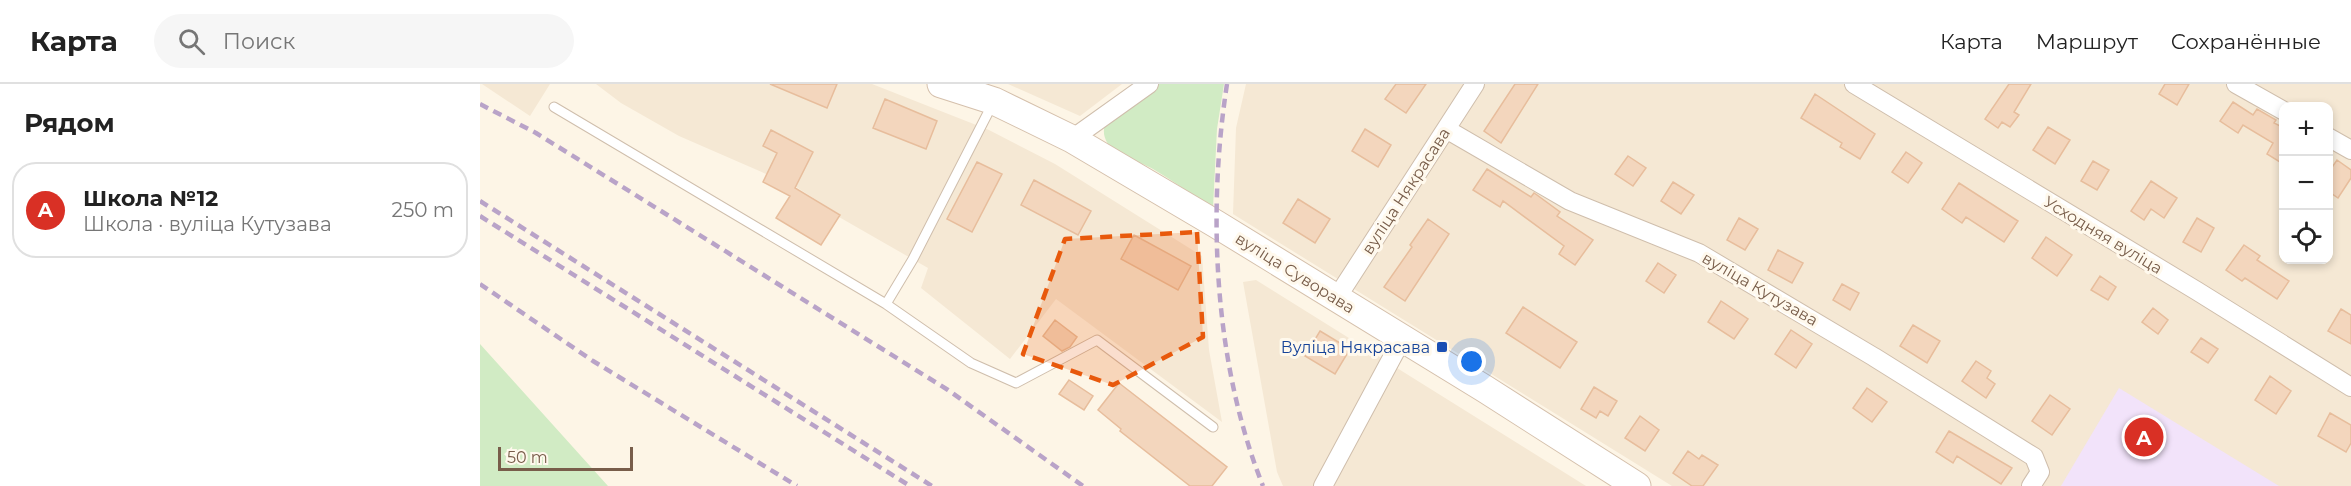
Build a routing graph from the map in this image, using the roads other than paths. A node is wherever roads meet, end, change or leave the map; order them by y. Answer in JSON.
{"nodes":[{"id":1,"x":941,"y":84,"type":"edge"},
{"id":2,"x":1149,"y":84,"type":"edge"},
{"id":3,"x":1475,"y":84,"type":"edge"},
{"id":4,"x":1854,"y":84,"type":"edge"},
{"id":5,"x":2235,"y":84,"type":"edge"},
{"id":6,"x":994,"y":101,"type":"junction"},
{"id":7,"x":554,"y":107,"type":"dead end"},
{"id":8,"x":2279,"y":109,"type":"edge"},
{"id":9,"x":1446,"y":129,"type":"junction"},
{"id":10,"x":1072,"y":139,"type":"junction"},
{"id":11,"x":2333,"y":140,"type":"edge"},
{"id":12,"x":2351,"y":150,"type":"edge"},
{"id":13,"x":1336,"y":298,"type":"junction"},
{"id":14,"x":886,"y":304,"type":"junction"},
{"id":15,"x":1402,"y":339,"type":"junction"},
{"id":16,"x":2351,"y":387,"type":"edge"},
{"id":17,"x":1213,"y":427,"type":"dead end"},
{"id":18,"x":1323,"y":486,"type":"edge"},
{"id":19,"x":1636,"y":486,"type":"edge"},
{"id":20,"x":2031,"y":486,"type":"edge"}],
"edges":[{"from":1,"to":6,"type":"street","name":"вуліца Суворава"},
{"from":2,"to":10,"type":"street"},
{"from":3,"to":9,"type":"street","name":"вуліца Някрасава"},
{"from":4,"to":16,"type":"street","name":"Усходняя вуліца"},
{"from":5,"to":8,"type":"street"},
{"from":6,"to":10,"type":"street","name":"вуліца Суворава"},
{"from":6,"to":14,"type":"lane"},
{"from":7,"to":14,"type":"lane"},
{"from":9,"to":13,"type":"street","name":"вуліца Някрасава"},
{"from":9,"to":20,"type":"street","name":"вуліца Кутузава"},
{"from":10,"to":13,"type":"street","name":"вуліца Суворава"},
{"from":11,"to":12,"type":"street"},
{"from":13,"to":15,"type":"street","name":"вуліца Суворава"},
{"from":14,"to":17,"type":"lane"},
{"from":15,"to":18,"type":"street"},
{"from":15,"to":19,"type":"street","name":"вуліца Суворава"}]}
